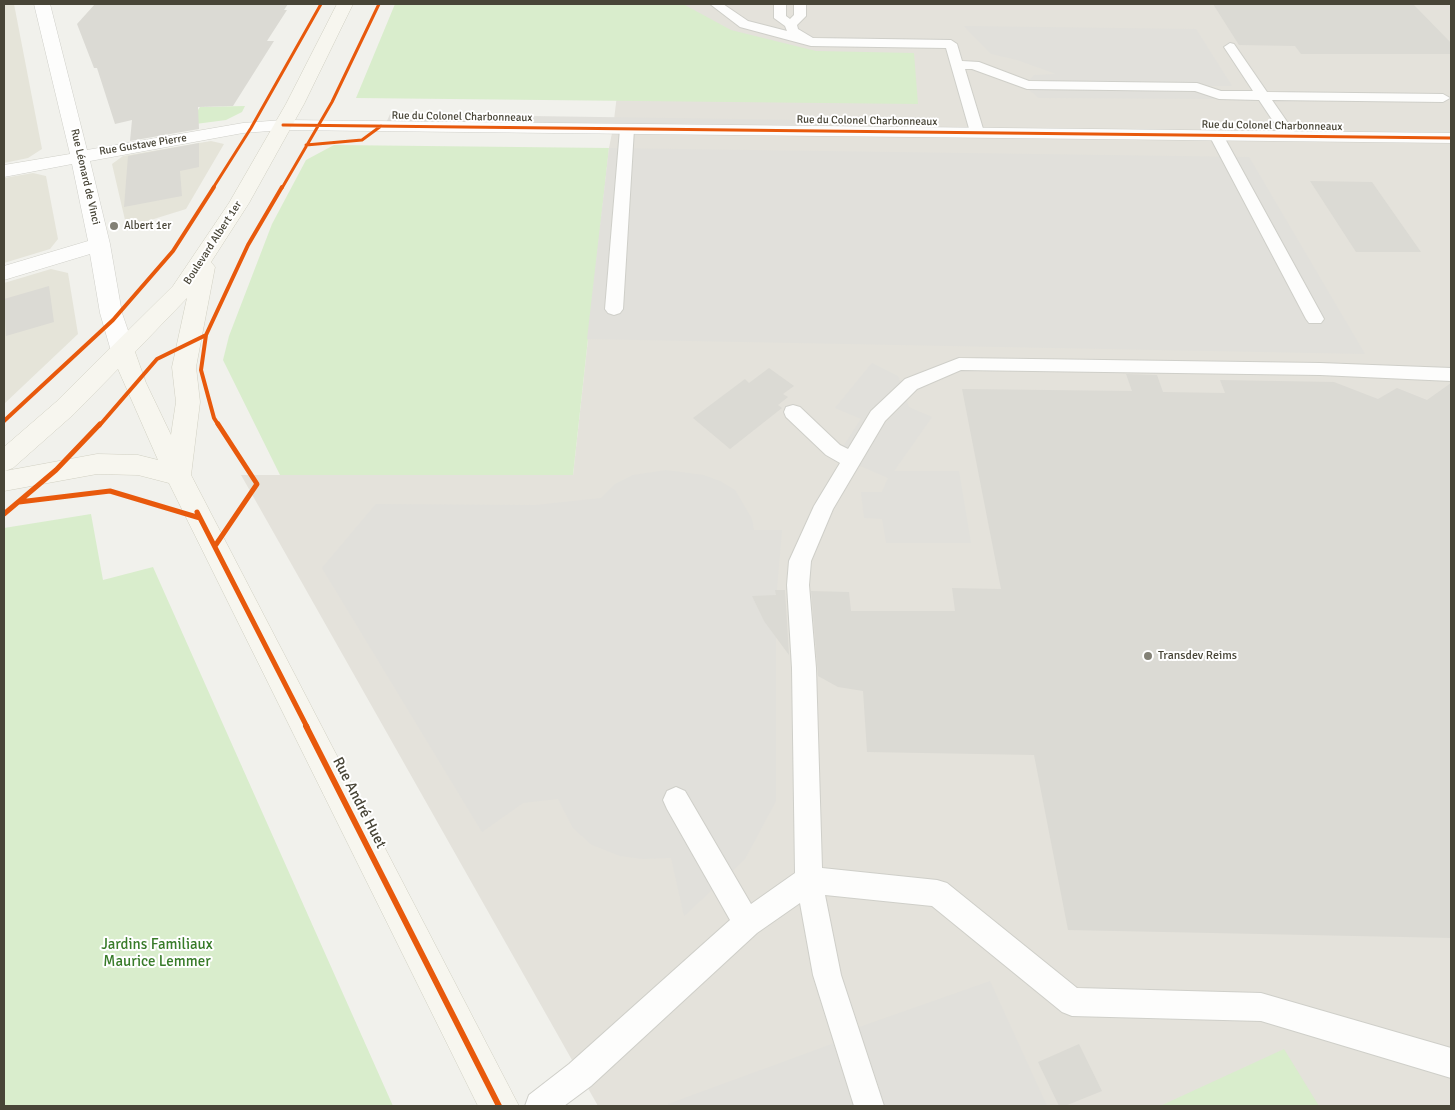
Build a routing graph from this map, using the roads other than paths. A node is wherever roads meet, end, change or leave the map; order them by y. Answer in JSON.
{"nodes":[{"id":1,"x":42,"y":4,"type":"edge"},
{"id":2,"x":345,"y":4,"type":"edge"},
{"id":3,"x":716,"y":4,"type":"edge"},
{"id":4,"x":780,"y":4,"type":"edge"},
{"id":5,"x":800,"y":4,"type":"edge"},
{"id":6,"x":791,"y":24,"type":"junction"},
{"id":7,"x":811,"y":42,"type":"junction"},
{"id":8,"x":1230,"y":47,"type":"dead end"},
{"id":9,"x":957,"y":65,"type":"junction"},
{"id":10,"x":1263,"y":96,"type":"junction"},
{"id":11,"x":1443,"y":98,"type":"dead end"},
{"id":12,"x":283,"y":125,"type":"junction"},
{"id":13,"x":627,"y":129,"type":"junction"},
{"id":14,"x":977,"y":132,"type":"junction"},
{"id":15,"x":1216,"y":135,"type":"junction"},
{"id":16,"x":1290,"y":136,"type":"junction"},
{"id":17,"x":1451,"y":138,"type":"edge"},
{"id":18,"x":80,"y":156,"type":"junction"},
{"id":19,"x":4,"y":171,"type":"edge"},
{"id":20,"x":100,"y":244,"type":"junction"},
{"id":21,"x":206,"y":257,"type":"junction"},
{"id":22,"x":4,"y":273,"type":"edge"},
{"id":23,"x":614,"y":309,"type":"dead end"},
{"id":24,"x":1315,"y":319,"type":"dead end"},
{"id":25,"x":123,"y":351,"type":"junction"},
{"id":26,"x":1451,"y":375,"type":"edge"},
{"id":27,"x":793,"y":412,"type":"dead end"},
{"id":28,"x":852,"y":460,"type":"junction"},
{"id":29,"x":4,"y":462,"type":"edge"},
{"id":30,"x":178,"y":475,"type":"junction"},
{"id":31,"x":4,"y":481,"type":"edge"},
{"id":32,"x":676,"y":800,"type":"dead end"},
{"id":33,"x":809,"y":880,"type":"junction"},
{"id":34,"x":748,"y":923,"type":"junction"},
{"id":35,"x":1451,"y":1063,"type":"edge"},
{"id":36,"x":499,"y":1106,"type":"edge"},
{"id":37,"x":540,"y":1106,"type":"edge"},
{"id":38,"x":869,"y":1106,"type":"edge"}],
"edges":[{"from":1,"to":18,"type":"street","name":"Rue Léonard de Vinci"},
{"from":2,"to":12,"type":"street","name":"Boulevard Albert 1er"},
{"from":3,"to":7,"type":"lane"},
{"from":4,"to":6,"type":"lane"},
{"from":5,"to":6,"type":"lane"},
{"from":6,"to":7,"type":"lane"},
{"from":7,"to":9,"type":"lane"},
{"from":8,"to":10,"type":"lane"},
{"from":9,"to":10,"type":"lane"},
{"from":9,"to":14,"type":"lane"},
{"from":10,"to":11,"type":"lane"},
{"from":10,"to":16,"type":"lane"},
{"from":12,"to":13,"type":"street","name":"Rue du Colonel Charbonneaux"},
{"from":12,"to":18,"type":"street","name":"Rue Gustave Pierre"},
{"from":12,"to":21,"type":"street","name":"Boulevard Albert 1er"},
{"from":13,"to":14,"type":"street","name":"Rue du Colonel Charbonneaux"},
{"from":13,"to":23,"type":"lane"},
{"from":14,"to":15,"type":"street","name":"Rue du Colonel Charbonneaux"},
{"from":15,"to":16,"type":"street","name":"Rue du Colonel Charbonneaux"},
{"from":15,"to":24,"type":"lane"},
{"from":16,"to":17,"type":"street","name":"Rue du Colonel Charbonneaux"},
{"from":18,"to":19,"type":"street","name":"Rue Gustave Pierre"},
{"from":18,"to":20,"type":"street","name":"Rue Léonard de Vinci"},
{"from":20,"to":22,"type":"street"},
{"from":20,"to":25,"type":"street","name":"Rue Léonard de Vinci"},
{"from":21,"to":25,"type":"street","name":"Boulevard Albert 1er"},
{"from":21,"to":30,"type":"street"},
{"from":25,"to":29,"type":"street","name":"Boulevard Albert 1er"},
{"from":25,"to":30,"type":"street","name":"Rue André Huet"},
{"from":26,"to":28,"type":"lane"},
{"from":27,"to":28,"type":"lane"},
{"from":28,"to":33,"type":"lane"},
{"from":30,"to":31,"type":"street"},
{"from":30,"to":36,"type":"street","name":"Rue André Huet"},
{"from":32,"to":34,"type":"lane"},
{"from":33,"to":34,"type":"lane"},
{"from":33,"to":35,"type":"lane"},
{"from":33,"to":38,"type":"lane"},
{"from":34,"to":37,"type":"lane"}]}
